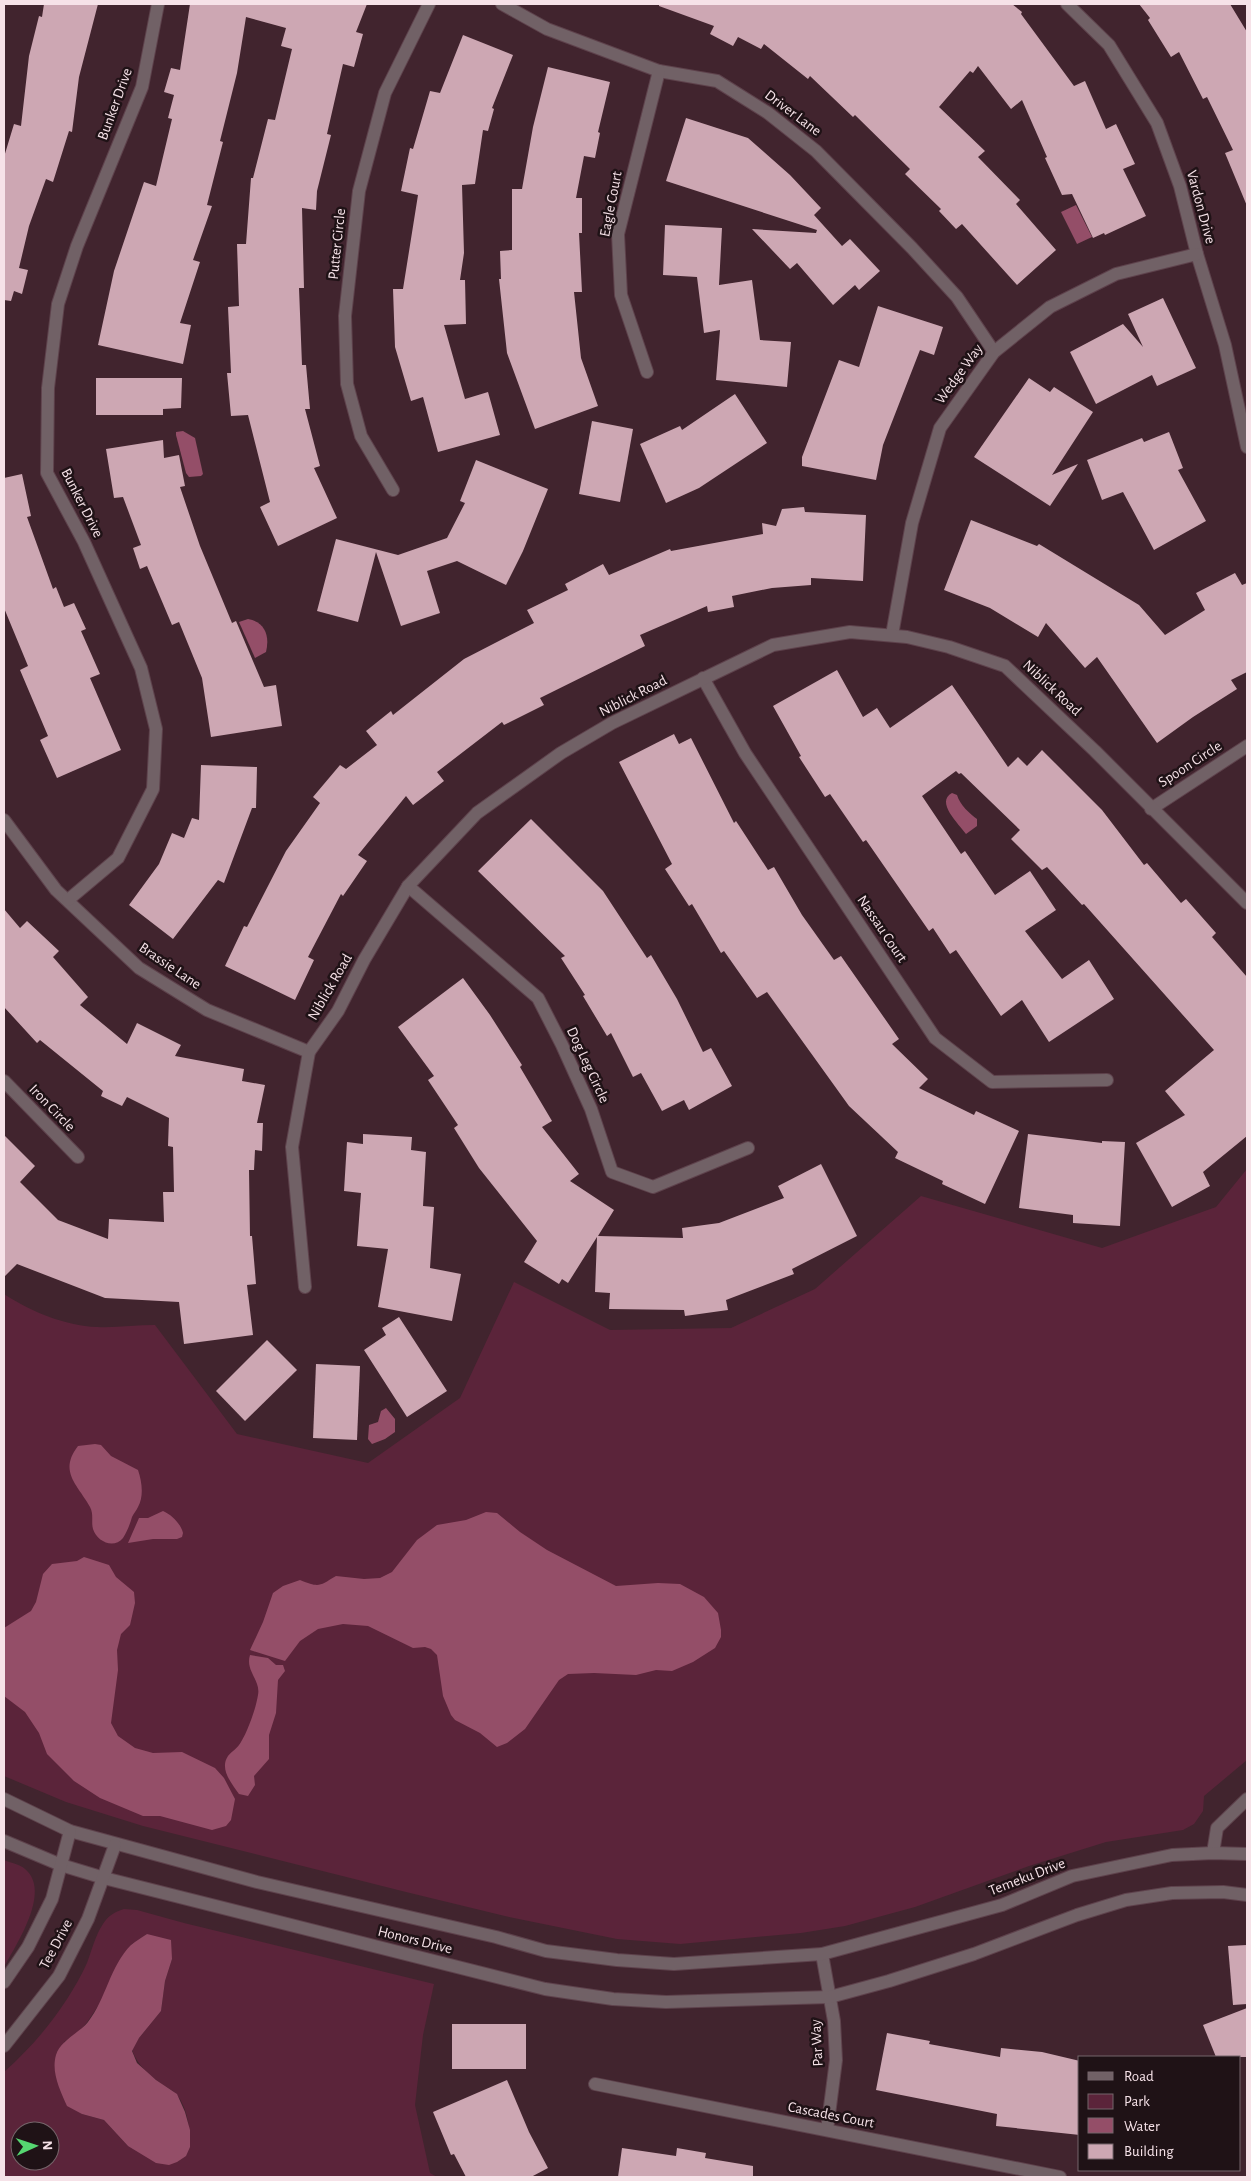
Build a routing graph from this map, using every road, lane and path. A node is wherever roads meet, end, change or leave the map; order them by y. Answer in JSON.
{"nodes":[{"id":1,"x":158,"y":4,"type":"edge"},
{"id":2,"x":428,"y":4,"type":"edge"},
{"id":3,"x":502,"y":4,"type":"edge"},
{"id":4,"x":1067,"y":4,"type":"edge"},
{"id":5,"x":658,"y":71,"type":"junction"},
{"id":6,"x":1197,"y":254,"type":"junction"},
{"id":7,"x":994,"y":352,"type":"junction"},
{"id":8,"x":647,"y":372,"type":"dead end"},
{"id":9,"x":1247,"y":447,"type":"edge"},
{"id":10,"x":393,"y":490,"type":"dead end"},
{"id":11,"x":892,"y":635,"type":"junction"},
{"id":12,"x":703,"y":678,"type":"junction"},
{"id":13,"x":1247,"y":746,"type":"edge"},
{"id":14,"x":1151,"y":809,"type":"junction"},
{"id":15,"x":4,"y":820,"type":"edge"},
{"id":16,"x":408,"y":886,"type":"junction"},
{"id":17,"x":68,"y":900,"type":"junction"},
{"id":18,"x":1247,"y":903,"type":"edge"},
{"id":19,"x":309,"y":1052,"type":"junction"},
{"id":20,"x":1107,"y":1080,"type":"dead end"},
{"id":21,"x":4,"y":1081,"type":"edge"},
{"id":22,"x":748,"y":1148,"type":"dead end"},
{"id":23,"x":78,"y":1157,"type":"dead end"},
{"id":24,"x":305,"y":1287,"type":"dead end"},
{"id":25,"x":4,"y":1799,"type":"edge"},
{"id":26,"x":1247,"y":1800,"type":"edge"},
{"id":27,"x":70,"y":1832,"type":"junction"},
{"id":28,"x":4,"y":1841,"type":"edge"},
{"id":29,"x":115,"y":1845,"type":"junction"},
{"id":30,"x":1213,"y":1852,"type":"junction"},
{"id":31,"x":1247,"y":1854,"type":"edge"},
{"id":32,"x":61,"y":1865,"type":"junction"},
{"id":33,"x":104,"y":1878,"type":"junction"},
{"id":34,"x":1247,"y":1895,"type":"edge"},
{"id":35,"x":822,"y":1954,"type":"junction"},
{"id":36,"x":4,"y":1982,"type":"edge"},
{"id":37,"x":830,"y":1997,"type":"junction"},
{"id":38,"x":4,"y":2046,"type":"edge"},
{"id":39,"x":594,"y":2084,"type":"dead end"},
{"id":40,"x":827,"y":2130,"type":"junction"},
{"id":41,"x":1060,"y":2177,"type":"edge"}],
"edges":[{"from":1,"to":17,"type":"street","name":"Bunker Drive"},
{"from":2,"to":10,"type":"street","name":"Putter Circle"},
{"from":3,"to":5,"type":"street","name":"Driver Lane"},
{"from":4,"to":6,"type":"street","name":"Vardon Drive"},
{"from":5,"to":7,"type":"street","name":"Driver Lane"},
{"from":5,"to":8,"type":"street","name":"Eagle Court"},
{"from":6,"to":7,"type":"street","name":"Wedge Way"},
{"from":6,"to":9,"type":"street","name":"Vardon Drive"},
{"from":7,"to":11,"type":"street","name":"Wedge Way"},
{"from":11,"to":12,"type":"street","name":"Niblick Road"},
{"from":11,"to":14,"type":"street","name":"Niblick Road"},
{"from":12,"to":16,"type":"street","name":"Niblick Road"},
{"from":12,"to":20,"type":"street","name":"Nassau Court"},
{"from":13,"to":14,"type":"street","name":"Spoon Circle"},
{"from":14,"to":18,"type":"street","name":"Niblick Road"},
{"from":15,"to":17,"type":"street","name":"Brassie Lane"},
{"from":16,"to":19,"type":"street","name":"Niblick Road"},
{"from":16,"to":22,"type":"street","name":"Dog Leg Circle"},
{"from":17,"to":19,"type":"street","name":"Brassie Lane"},
{"from":19,"to":24,"type":"street","name":"Niblick Road"},
{"from":21,"to":23,"type":"street","name":"Iron Circle"},
{"from":25,"to":27,"type":"street","name":"Honors Drive"},
{"from":26,"to":30,"type":"street"},
{"from":27,"to":29,"type":"street","name":"Honors Drive"},
{"from":27,"to":32,"type":"street","name":"Tee Drive"},
{"from":28,"to":32,"type":"street","name":"Honors Drive"},
{"from":29,"to":33,"type":"street","name":"Tee Drive"},
{"from":29,"to":35,"type":"street","name":"Honors Drive"},
{"from":30,"to":31,"type":"street","name":"Temeku Drive"},
{"from":30,"to":35,"type":"street","name":"Temeku Drive"},
{"from":32,"to":33,"type":"street","name":"Honors Drive"},
{"from":32,"to":36,"type":"street","name":"Tee Drive"},
{"from":33,"to":37,"type":"street","name":"Honors Drive"},
{"from":33,"to":38,"type":"street","name":"Tee Drive"},
{"from":34,"to":37,"type":"street"},
{"from":35,"to":37,"type":"street","name":"Par Way"},
{"from":37,"to":40,"type":"street","name":"Par Way"},
{"from":39,"to":40,"type":"street","name":"Cascades Court"},
{"from":40,"to":41,"type":"street","name":"Cascades Court"}]}
